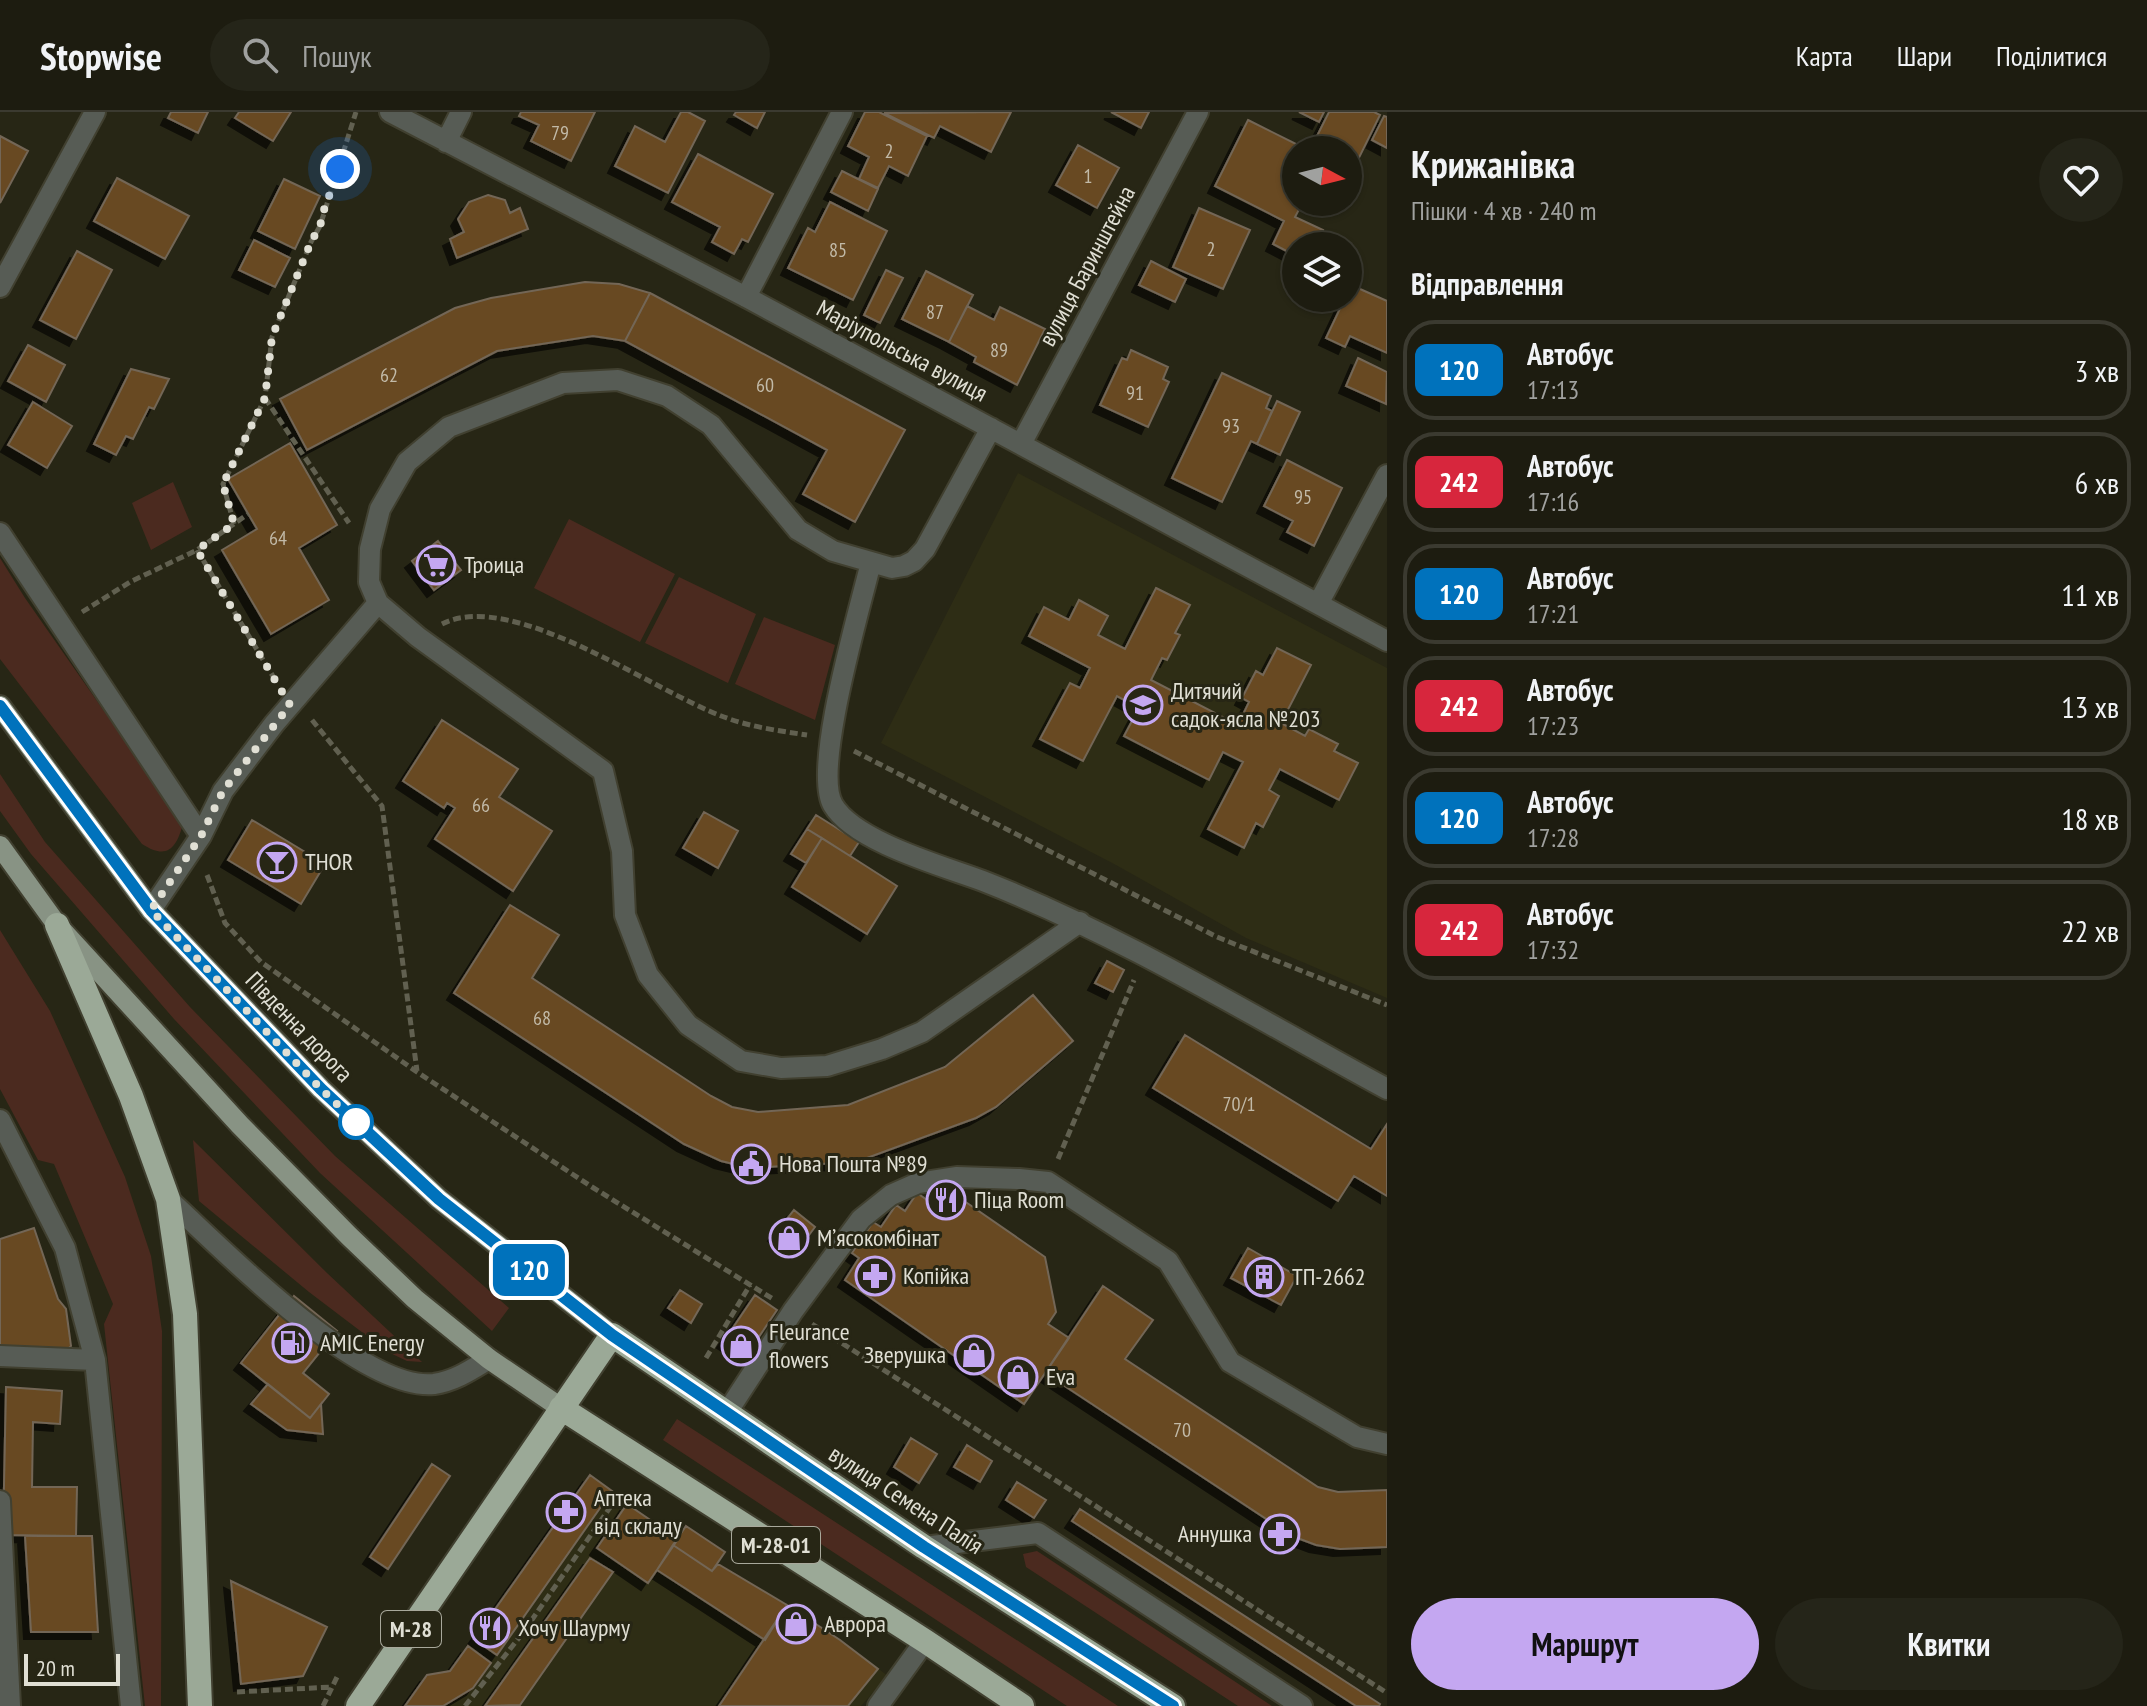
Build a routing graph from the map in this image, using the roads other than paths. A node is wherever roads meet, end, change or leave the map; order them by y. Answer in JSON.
{"nodes":[{"id":1,"x":95,"y":112,"type":"edge"},
{"id":2,"x":390,"y":112,"type":"edge"},
{"id":3,"x":461,"y":112,"type":"edge"},
{"id":4,"x":842,"y":112,"type":"edge"},
{"id":5,"x":1198,"y":112,"type":"edge"},
{"id":6,"x":446,"y":142,"type":"junction"},
{"id":7,"x":0,"y":287,"type":"edge"},
{"id":8,"x":746,"y":297,"type":"junction"},
{"id":9,"x":991,"y":428,"type":"junction"},
{"id":10,"x":1021,"y":444,"type":"junction"},
{"id":11,"x":1387,"y":475,"type":"edge"},
{"id":12,"x":0,"y":533,"type":"edge"},
{"id":13,"x":871,"y":562,"type":"junction"},
{"id":14,"x":378,"y":603,"type":"junction"},
{"id":15,"x":1318,"y":604,"type":"junction"},
{"id":16,"x":1387,"y":641,"type":"edge"},
{"id":17,"x":0,"y":706,"type":"edge"},
{"id":18,"x":201,"y":836,"type":"junction"},
{"id":19,"x":0,"y":846,"type":"edge"},
{"id":20,"x":151,"y":910,"type":"junction"},
{"id":21,"x":1080,"y":922,"type":"junction"},
{"id":22,"x":57,"y":925,"type":"junction"},
{"id":23,"x":1387,"y":1089,"type":"edge"},
{"id":24,"x":0,"y":1120,"type":"edge"},
{"id":25,"x":168,"y":1199,"type":"junction"},
{"id":26,"x":612,"y":1335,"type":"junction"},
{"id":27,"x":0,"y":1356,"type":"edge"},
{"id":28,"x":489,"y":1359,"type":"junction"},
{"id":29,"x":95,"y":1360,"type":"junction"},
{"id":30,"x":561,"y":1408,"type":"junction"},
{"id":31,"x":726,"y":1414,"type":"junction"},
{"id":32,"x":1387,"y":1444,"type":"edge"},
{"id":33,"x":0,"y":1501,"type":"edge"},
{"id":34,"x":924,"y":1547,"type":"junction"},
{"id":35,"x":925,"y":1641,"type":"junction"},
{"id":36,"x":10,"y":1706,"type":"edge"},
{"id":37,"x":131,"y":1706,"type":"edge"},
{"id":38,"x":200,"y":1706,"type":"edge"},
{"id":39,"x":358,"y":1706,"type":"edge"},
{"id":40,"x":878,"y":1706,"type":"edge"},
{"id":41,"x":1022,"y":1706,"type":"edge"},
{"id":42,"x":1173,"y":1706,"type":"edge"},
{"id":43,"x":1302,"y":1706,"type":"edge"}],
"edges":[{"from":1,"to":7,"type":"street"},
{"from":2,"to":6,"type":"street","name":"Маріупольська вулиця"},
{"from":3,"to":6,"type":"street"},
{"from":4,"to":8,"type":"street"},
{"from":5,"to":10,"type":"street","name":"вулиця Баринштейна"},
{"from":6,"to":8,"type":"street","name":"Маріупольська вулиця"},
{"from":8,"to":9,"type":"street","name":"Маріупольська вулиця"},
{"from":9,"to":10,"type":"street","name":"Маріупольська вулиця"},
{"from":9,"to":13,"type":"street"},
{"from":10,"to":15,"type":"street","name":"Маріупольська вулиця"},
{"from":11,"to":15,"type":"street"},
{"from":12,"to":18,"type":"street"},
{"from":13,"to":14,"type":"street"},
{"from":13,"to":21,"type":"street"},
{"from":14,"to":18,"type":"street"},
{"from":14,"to":21,"type":"street"},
{"from":15,"to":16,"type":"street","name":"Маріупольська вулиця"},
{"from":17,"to":20,"type":"main road","name":"Південна дорога"},
{"from":18,"to":20,"type":"street"},
{"from":19,"to":22,"type":"main road"},
{"from":20,"to":26,"type":"main road","name":"Південна дорога"},
{"from":21,"to":23,"type":"street"},
{"from":22,"to":25,"type":"highway"},
{"from":22,"to":28,"type":"main road"},
{"from":24,"to":29,"type":"street"},
{"from":25,"to":28,"type":"street"},
{"from":25,"to":38,"type":"highway"},
{"from":26,"to":30,"type":"highway","number":"М-28"},
{"from":26,"to":31,"type":"highway","name":"вулиця Семена Палія"},
{"from":27,"to":29,"type":"street"},
{"from":28,"to":30,"type":"main road"},
{"from":29,"to":37,"type":"street"},
{"from":30,"to":35,"type":"highway","number":"М-28-01"},
{"from":30,"to":39,"type":"highway","number":"М-28"},
{"from":31,"to":32,"type":"street"},
{"from":31,"to":34,"type":"highway","name":"вулиця Семена Палія"},
{"from":33,"to":36,"type":"street"},
{"from":34,"to":42,"type":"highway","name":"вулиця Семена Палія"},
{"from":34,"to":43,"type":"street"},
{"from":35,"to":40,"type":"street"},
{"from":35,"to":41,"type":"highway","number":"М-28-01"}]}
